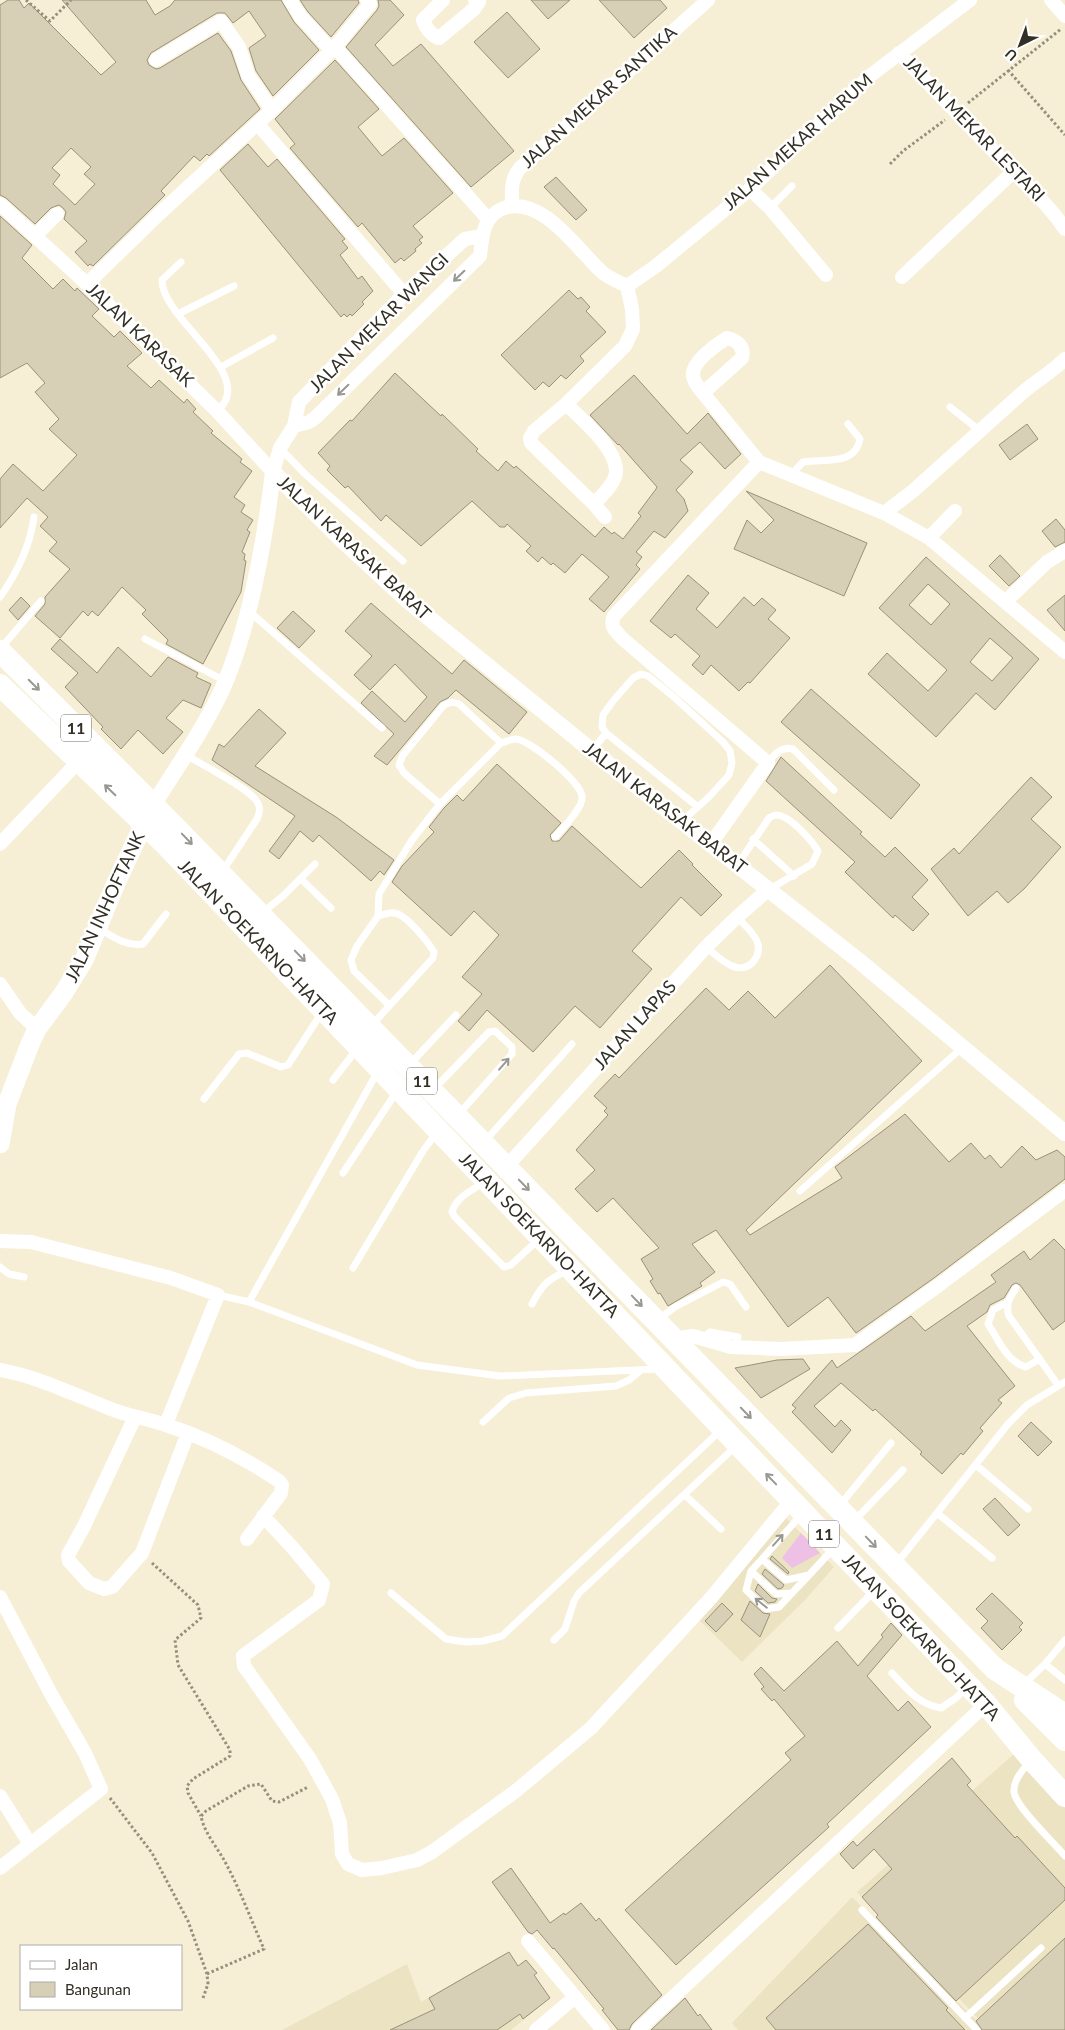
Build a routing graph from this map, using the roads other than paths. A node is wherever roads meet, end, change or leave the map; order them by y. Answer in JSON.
{"nodes":[{"id":1,"x":290,"y":0,"type":"edge"},
{"id":2,"x":367,"y":0,"type":"edge"},
{"id":3,"x":443,"y":0,"type":"edge"},
{"id":4,"x":970,"y":0,"type":"edge"},
{"id":5,"x":1051,"y":0,"type":"edge"},
{"id":6,"x":479,"y":1,"type":"edge"},
{"id":7,"x":703,"y":2,"type":"edge"},
{"id":8,"x":1065,"y":16,"type":"edge"},
{"id":9,"x":334,"y":49,"type":"junction"},
{"id":10,"x":900,"y":53,"type":"junction"},
{"id":11,"x":156,"y":60,"type":"dead end"},
{"id":12,"x":272,"y":110,"type":"junction"},
{"id":13,"x":262,"y":129,"type":"dead end"},
{"id":14,"x":1013,"y":172,"type":"junction"},
{"id":15,"x":792,"y":186,"type":"dead end"},
{"id":16,"x":750,"y":190,"type":"junction"},
{"id":17,"x":0,"y":204,"type":"edge"},
{"id":18,"x":512,"y":206,"type":"junction"},
{"id":19,"x":770,"y":208,"type":"junction"},
{"id":20,"x":57,"y":214,"type":"dead end"},
{"id":21,"x":488,"y":219,"type":"junction"},
{"id":22,"x":1065,"y":230,"type":"edge"},
{"id":23,"x":36,"y":235,"type":"junction"},
{"id":24,"x":482,"y":236,"type":"junction"},
{"id":25,"x":181,"y":262,"type":"dead end"},
{"id":26,"x":826,"y":275,"type":"dead end"},
{"id":27,"x":902,"y":277,"type":"dead end"},
{"id":28,"x":87,"y":284,"type":"junction"},
{"id":29,"x":234,"y":286,"type":"dead end"},
{"id":30,"x":627,"y":286,"type":"junction"},
{"id":31,"x":404,"y":294,"type":"junction"},
{"id":32,"x":178,"y":314,"type":"junction"},
{"id":33,"x":273,"y":338,"type":"dead end"},
{"id":34,"x":1065,"y":359,"type":"edge"},
{"id":35,"x":221,"y":367,"type":"junction"},
{"id":36,"x":313,"y":389,"type":"junction"},
{"id":37,"x":703,"y":393,"type":"dead end"},
{"id":38,"x":566,"y":404,"type":"junction"},
{"id":39,"x":327,"y":406,"type":"junction"},
{"id":40,"x":950,"y":407,"type":"dead end"},
{"id":41,"x":217,"y":411,"type":"junction"},
{"id":42,"x":848,"y":424,"type":"dead end"},
{"id":43,"x":294,"y":426,"type":"junction"},
{"id":44,"x":979,"y":430,"type":"junction"},
{"id":45,"x":280,"y":448,"type":"junction"},
{"id":46,"x":759,"y":462,"type":"junction"},
{"id":47,"x":273,"y":472,"type":"junction"},
{"id":48,"x":790,"y":476,"type":"junction"},
{"id":49,"x":594,"y":504,"type":"junction"},
{"id":50,"x":955,"y":511,"type":"dead end"},
{"id":51,"x":884,"y":513,"type":"junction"},
{"id":52,"x":605,"y":517,"type":"dead end"},
{"id":53,"x":34,"y":518,"type":"dead end"},
{"id":54,"x":928,"y":538,"type":"junction"},
{"id":55,"x":1065,"y":551,"type":"edge"},
{"id":56,"x":403,"y":561,"type":"dead end"},
{"id":57,"x":0,"y":597,"type":"edge"},
{"id":58,"x":41,"y":601,"type":"dead end"},
{"id":59,"x":1006,"y":601,"type":"junction"},
{"id":60,"x":248,"y":610,"type":"junction"},
{"id":61,"x":145,"y":639,"type":"dead end"},
{"id":62,"x":0,"y":650,"type":"edge"},
{"id":63,"x":1065,"y":652,"type":"edge"},
{"id":64,"x":225,"y":681,"type":"junction"},
{"id":65,"x":0,"y":685,"type":"edge"},
{"id":66,"x":382,"y":728,"type":"dead end"},
{"id":67,"x":606,"y":733,"type":"junction"},
{"id":68,"x":501,"y":743,"type":"junction"},
{"id":69,"x":592,"y":751,"type":"junction"},
{"id":70,"x":185,"y":755,"type":"junction"},
{"id":71,"x":79,"y":761,"type":"junction"},
{"id":72,"x":768,"y":763,"type":"junction"},
{"id":73,"x":834,"y":790,"type":"dead end"},
{"id":74,"x":440,"y":804,"type":"junction"},
{"id":75,"x":698,"y":807,"type":"junction"},
{"id":76,"x":149,"y":814,"type":"junction"},
{"id":77,"x":681,"y":822,"type":"junction"},
{"id":78,"x":555,"y":837,"type":"dead end"},
{"id":79,"x":753,"y":839,"type":"junction"},
{"id":80,"x":0,"y":844,"type":"edge"},
{"id":81,"x":710,"y":844,"type":"junction"},
{"id":82,"x":315,"y":864,"type":"dead end"},
{"id":83,"x":738,"y":864,"type":"junction"},
{"id":84,"x":220,"y":874,"type":"junction"},
{"id":85,"x":794,"y":876,"type":"junction"},
{"id":86,"x":301,"y":879,"type":"junction"},
{"id":87,"x":769,"y":889,"type":"junction"},
{"id":88,"x":331,"y":908,"type":"dead end"},
{"id":89,"x":166,"y":914,"type":"dead end"},
{"id":90,"x":260,"y":914,"type":"junction"},
{"id":91,"x":378,"y":916,"type":"junction"},
{"id":92,"x":737,"y":917,"type":"junction"},
{"id":93,"x":98,"y":928,"type":"junction"},
{"id":94,"x":706,"y":947,"type":"junction"},
{"id":95,"x":0,"y":984,"type":"edge"},
{"id":96,"x":390,"y":1005,"type":"junction"},
{"id":97,"x":323,"y":1010,"type":"junction"},
{"id":98,"x":456,"y":1015,"type":"dead end"},
{"id":99,"x":370,"y":1027,"type":"junction"},
{"id":100,"x":37,"y":1029,"type":"junction"},
{"id":101,"x":572,"y":1044,"type":"dead end"},
{"id":102,"x":358,"y":1047,"type":"junction"},
{"id":103,"x":964,"y":1047,"type":"junction"},
{"id":104,"x":408,"y":1066,"type":"junction"},
{"id":105,"x":379,"y":1069,"type":"junction"},
{"id":106,"x":333,"y":1080,"type":"dead end"},
{"id":107,"x":399,"y":1089,"type":"junction"},
{"id":108,"x":432,"y":1091,"type":"junction"},
{"id":109,"x":204,"y":1099,"type":"dead end"},
{"id":110,"x":456,"y":1116,"type":"junction"},
{"id":111,"x":438,"y":1130,"type":"junction"},
{"id":112,"x":1065,"y":1133,"type":"edge"},
{"id":113,"x":0,"y":1144,"type":"edge"},
{"id":114,"x":483,"y":1144,"type":"junction"},
{"id":115,"x":506,"y":1167,"type":"junction"},
{"id":116,"x":343,"y":1173,"type":"dead end"},
{"id":117,"x":487,"y":1181,"type":"junction"},
{"id":118,"x":800,"y":1191,"type":"dead end"},
{"id":119,"x":1064,"y":1191,"type":"edge"},
{"id":120,"x":541,"y":1237,"type":"junction"},
{"id":121,"x":0,"y":1241,"type":"edge"},
{"id":122,"x":0,"y":1267,"type":"edge"},
{"id":123,"x":353,"y":1268,"type":"dead end"},
{"id":124,"x":571,"y":1268,"type":"junction"},
{"id":125,"x":24,"y":1277,"type":"dead end"},
{"id":126,"x":1016,"y":1288,"type":"dead end"},
{"id":127,"x":218,"y":1295,"type":"junction"},
{"id":128,"x":249,"y":1302,"type":"junction"},
{"id":129,"x":1008,"y":1302,"type":"junction"},
{"id":130,"x":532,"y":1304,"type":"dead end"},
{"id":131,"x":746,"y":1308,"type":"dead end"},
{"id":132,"x":656,"y":1321,"type":"junction"},
{"id":133,"x":738,"y":1336,"type":"dead end"},
{"id":134,"x":697,"y":1348,"type":"junction"},
{"id":135,"x":1040,"y":1359,"type":"junction"},
{"id":136,"x":664,"y":1366,"type":"junction"},
{"id":137,"x":0,"y":1370,"type":"edge"},
{"id":138,"x":641,"y":1371,"type":"junction"},
{"id":139,"x":1062,"y":1383,"type":"edge"},
{"id":140,"x":135,"y":1417,"type":"junction"},
{"id":141,"x":483,"y":1422,"type":"dead end"},
{"id":142,"x":166,"y":1424,"type":"junction"},
{"id":143,"x":723,"y":1428,"type":"junction"},
{"id":144,"x":188,"y":1433,"type":"junction"},
{"id":145,"x":738,"y":1444,"type":"junction"},
{"id":146,"x":890,"y":1444,"type":"dead end"},
{"id":147,"x":976,"y":1465,"type":"junction"},
{"id":148,"x":903,"y":1470,"type":"dead end"},
{"id":149,"x":685,"y":1495,"type":"junction"},
{"id":150,"x":798,"y":1506,"type":"junction"},
{"id":151,"x":1028,"y":1509,"type":"dead end"},
{"id":152,"x":937,"y":1513,"type":"junction"},
{"id":153,"x":845,"y":1515,"type":"junction"},
{"id":154,"x":263,"y":1516,"type":"junction"},
{"id":155,"x":721,"y":1529,"type":"dead end"},
{"id":156,"x":247,"y":1538,"type":"dead end"},
{"id":157,"x":836,"y":1546,"type":"junction"},
{"id":158,"x":992,"y":1558,"type":"dead end"},
{"id":159,"x":762,"y":1559,"type":"junction"},
{"id":160,"x":895,"y":1566,"type":"junction"},
{"id":161,"x":751,"y":1571,"type":"junction"},
{"id":162,"x":809,"y":1575,"type":"junction"},
{"id":163,"x":876,"y":1589,"type":"junction"},
{"id":164,"x":391,"y":1593,"type":"dead end"},
{"id":165,"x":792,"y":1593,"type":"junction"},
{"id":166,"x":0,"y":1598,"type":"edge"},
{"id":167,"x":838,"y":1628,"type":"dead end"},
{"id":168,"x":554,"y":1640,"type":"dead end"},
{"id":169,"x":1065,"y":1640,"type":"edge"},
{"id":170,"x":1045,"y":1664,"type":"junction"},
{"id":171,"x":995,"y":1669,"type":"junction"},
{"id":172,"x":892,"y":1672,"type":"dead end"},
{"id":173,"x":1065,"y":1680,"type":"edge"},
{"id":174,"x":968,"y":1685,"type":"junction"},
{"id":175,"x":1022,"y":1686,"type":"junction"},
{"id":176,"x":986,"y":1704,"type":"junction"},
{"id":177,"x":1061,"y":1710,"type":"edge"},
{"id":178,"x":1065,"y":1740,"type":"edge"},
{"id":179,"x":1032,"y":1760,"type":"junction"},
{"id":180,"x":1065,"y":1778,"type":"edge"},
{"id":181,"x":0,"y":1796,"type":"edge"},
{"id":182,"x":1065,"y":1796,"type":"edge"},
{"id":183,"x":30,"y":1844,"type":"junction"},
{"id":184,"x":1065,"y":1856,"type":"edge"},
{"id":185,"x":0,"y":1868,"type":"edge"},
{"id":186,"x":862,"y":1910,"type":"dead end"},
{"id":187,"x":528,"y":1942,"type":"dead end"},
{"id":188,"x":1041,"y":1948,"type":"dead end"},
{"id":189,"x":575,"y":1998,"type":"junction"},
{"id":190,"x":965,"y":2018,"type":"junction"},
{"id":191,"x":536,"y":2030,"type":"edge"},
{"id":192,"x":603,"y":2030,"type":"edge"},
{"id":193,"x":638,"y":2030,"type":"edge"},
{"id":194,"x":977,"y":2030,"type":"edge"}],
"edges":[{"from":1,"to":9,"type":"street"},
{"from":2,"to":9,"type":"street"},
{"from":3,"to":6,"type":"street"},
{"from":4,"to":10,"type":"street","name":"JALAN MEKAR HARUM"},
{"from":5,"to":8,"type":"street"},
{"from":7,"to":18,"type":"street","name":"JALAN MEKAR SANTIKA"},
{"from":9,"to":12,"type":"street"},
{"from":9,"to":21,"type":"street"},
{"from":10,"to":14,"type":"street","name":"JALAN MEKAR LESTARI"},
{"from":10,"to":16,"type":"street","name":"JALAN MEKAR HARUM"},
{"from":11,"to":12,"type":"street"},
{"from":12,"to":28,"type":"street"},
{"from":13,"to":31,"type":"street"},
{"from":14,"to":22,"type":"street","name":"JALAN MEKAR LESTARI"},
{"from":14,"to":27,"type":"street"},
{"from":15,"to":19,"type":"lane"},
{"from":16,"to":19,"type":"street"},
{"from":16,"to":30,"type":"street","name":"JALAN MEKAR HARUM"},
{"from":17,"to":23,"type":"street","name":"JALAN KARASAK"},
{"from":18,"to":21,"type":"street"},
{"from":18,"to":30,"type":"street"},
{"from":19,"to":26,"type":"street"},
{"from":20,"to":23,"type":"street"},
{"from":21,"to":24,"type":"street","name":"JALAN MEKAR WANGI"},
{"from":23,"to":28,"type":"street","name":"JALAN KARASAK"},
{"from":24,"to":31,"type":"street","name":"JALAN MEKAR WANGI"},
{"from":24,"to":39,"type":"street","name":"JALAN MEKAR WANGI","one_way":true},
{"from":25,"to":32,"type":"lane"},
{"from":28,"to":41,"type":"street","name":"JALAN KARASAK"},
{"from":29,"to":32,"type":"lane"},
{"from":30,"to":38,"type":"street"},
{"from":31,"to":36,"type":"street","name":"JALAN MEKAR WANGI"},
{"from":32,"to":35,"type":"lane"},
{"from":33,"to":35,"type":"lane"},
{"from":34,"to":44,"type":"street"},
{"from":35,"to":41,"type":"lane"},
{"from":36,"to":39,"type":"street"},
{"from":36,"to":43,"type":"street","name":"JALAN MEKAR WANGI"},
{"from":37,"to":46,"type":"street"},
{"from":38,"to":49,"type":"street"},
{"from":38,"to":49,"type":"street"},
{"from":39,"to":43,"type":"street","name":"JALAN MEKAR WANGI"},
{"from":40,"to":44,"type":"lane"},
{"from":41,"to":47,"type":"street","name":"JALAN KARASAK"},
{"from":42,"to":48,"type":"lane"},
{"from":43,"to":45,"type":"street","name":"JALAN MEKAR WANGI"},
{"from":44,"to":51,"type":"street"},
{"from":45,"to":47,"type":"street","name":"JALAN MEKAR WANGI"},
{"from":45,"to":56,"type":"lane"},
{"from":46,"to":48,"type":"street"},
{"from":46,"to":72,"type":"street"},
{"from":47,"to":60,"type":"street","name":"JALAN MEKAR WANGI"},
{"from":47,"to":69,"type":"street","name":"JALAN KARASAK BARAT"},
{"from":48,"to":51,"type":"street"},
{"from":49,"to":52,"type":"street"},
{"from":50,"to":54,"type":"street"},
{"from":51,"to":54,"type":"street"},
{"from":53,"to":57,"type":"lane"},
{"from":54,"to":59,"type":"street"},
{"from":55,"to":59,"type":"street"},
{"from":58,"to":62,"type":"lane"},
{"from":59,"to":63,"type":"street"},
{"from":60,"to":64,"type":"street","name":"JALAN MEKAR WANGI"},
{"from":60,"to":66,"type":"lane"},
{"from":61,"to":64,"type":"lane"},
{"from":62,"to":76,"type":"highway","name":"JALAN SOEKARNO-HATTA","number":"11","one_way":true},
{"from":64,"to":70,"type":"street","name":"JALAN MEKAR WANGI"},
{"from":65,"to":71,"type":"highway","name":"JALAN SOEKARNO-HATTA","number":"11"},
{"from":67,"to":69,"type":"lane"},
{"from":67,"to":75,"type":"lane"},
{"from":67,"to":75,"type":"lane"},
{"from":68,"to":74,"type":"lane"},
{"from":68,"to":74,"type":"lane"},
{"from":68,"to":78,"type":"lane"},
{"from":69,"to":77,"type":"street","name":"JALAN KARASAK BARAT"},
{"from":70,"to":76,"type":"street","name":"JALAN MEKAR WANGI"},
{"from":70,"to":84,"type":"lane"},
{"from":76,"to":71,"type":"highway","name":"JALAN SOEKARNO-HATTA","number":"11","one_way":true},
{"from":71,"to":80,"type":"street"},
{"from":72,"to":73,"type":"lane"},
{"from":72,"to":81,"type":"street"},
{"from":74,"to":91,"type":"lane"},
{"from":75,"to":77,"type":"lane"},
{"from":76,"to":84,"type":"highway","name":"JALAN SOEKARNO-HATTA","number":"11","one_way":true},
{"from":76,"to":93,"type":"main road","name":"JALAN INHOFTANK"},
{"from":76,"to":97,"type":"highway","name":"JALAN SOEKARNO-HATTA","number":"11"},
{"from":77,"to":81,"type":"street","name":"JALAN KARASAK BARAT"},
{"from":79,"to":83,"type":"lane"},
{"from":79,"to":85,"type":"lane"},
{"from":79,"to":85,"type":"lane"},
{"from":81,"to":83,"type":"street","name":"JALAN KARASAK BARAT"},
{"from":82,"to":86,"type":"lane"},
{"from":83,"to":87,"type":"street","name":"JALAN KARASAK BARAT"},
{"from":84,"to":90,"type":"highway","name":"JALAN SOEKARNO-HATTA","number":"11"},
{"from":85,"to":87,"type":"lane"},
{"from":86,"to":88,"type":"lane"},
{"from":86,"to":90,"type":"lane"},
{"from":87,"to":92,"type":"street","name":"JALAN LAPAS"},
{"from":87,"to":103,"type":"street","name":"JALAN KARASAK BARAT"},
{"from":89,"to":93,"type":"lane"},
{"from":90,"to":99,"type":"highway","name":"JALAN SOEKARNO-HATTA","number":"11","one_way":true},
{"from":91,"to":96,"type":"lane"},
{"from":91,"to":96,"type":"lane"},
{"from":92,"to":94,"type":"street","name":"JALAN LAPAS"},
{"from":92,"to":94,"type":"lane"},
{"from":93,"to":100,"type":"main road","name":"JALAN INHOFTANK"},
{"from":94,"to":115,"type":"street","name":"JALAN LAPAS"},
{"from":95,"to":100,"type":"street"},
{"from":96,"to":99,"type":"lane"},
{"from":97,"to":102,"type":"highway","name":"JALAN SOEKARNO-HATTA","number":"11"},
{"from":97,"to":109,"type":"lane"},
{"from":98,"to":104,"type":"lane"},
{"from":99,"to":104,"type":"highway","name":"JALAN SOEKARNO-HATTA","number":"11"},
{"from":100,"to":113,"type":"main road","name":"JALAN INHOFTANK"},
{"from":101,"to":114,"type":"lane"},
{"from":102,"to":105,"type":"highway","name":"JALAN SOEKARNO-HATTA","number":"11"},
{"from":102,"to":106,"type":"lane"},
{"from":103,"to":112,"type":"street","name":"JALAN KARASAK BARAT"},
{"from":103,"to":118,"type":"lane"},
{"from":104,"to":108,"type":"highway","name":"JALAN SOEKARNO-HATTA","number":"11"},
{"from":105,"to":107,"type":"highway","name":"JALAN SOEKARNO-HATTA","number":"11"},
{"from":105,"to":128,"type":"lane"},
{"from":107,"to":111,"type":"highway","name":"JALAN SOEKARNO-HATTA","number":"11"},
{"from":107,"to":116,"type":"lane"},
{"from":108,"to":110,"type":"highway","name":"JALAN SOEKARNO-HATTA","number":"11"},
{"from":110,"to":108,"type":"lane","one_way":true},
{"from":110,"to":114,"type":"highway","name":"JALAN SOEKARNO-HATTA","number":"11"},
{"from":111,"to":117,"type":"highway","name":"JALAN SOEKARNO-HATTA","number":"11"},
{"from":111,"to":123,"type":"lane"},
{"from":114,"to":115,"type":"highway","name":"JALAN SOEKARNO-HATTA","number":"11"},
{"from":115,"to":132,"type":"highway","name":"JALAN SOEKARNO-HATTA","number":"11","one_way":true},
{"from":117,"to":120,"type":"highway","name":"JALAN SOEKARNO-HATTA","number":"11"},
{"from":117,"to":120,"type":"lane"},
{"from":119,"to":134,"type":"street"},
{"from":120,"to":124,"type":"highway","name":"JALAN SOEKARNO-HATTA","number":"11"},
{"from":121,"to":127,"type":"street"},
{"from":122,"to":125,"type":"lane"},
{"from":124,"to":130,"type":"lane"},
{"from":124,"to":136,"type":"highway","name":"JALAN SOEKARNO-HATTA","number":"11"},
{"from":126,"to":129,"type":"lane"},
{"from":127,"to":128,"type":"lane"},
{"from":127,"to":142,"type":"street"},
{"from":128,"to":138,"type":"lane"},
{"from":129,"to":135,"type":"lane"},
{"from":129,"to":135,"type":"lane"},
{"from":131,"to":132,"type":"lane"},
{"from":132,"to":134,"type":"highway","name":"JALAN SOEKARNO-HATTA","number":"11"},
{"from":133,"to":134,"type":"lane"},
{"from":134,"to":153,"type":"highway","name":"JALAN SOEKARNO-HATTA","number":"11","one_way":true},
{"from":135,"to":139,"type":"lane"},
{"from":136,"to":138,"type":"lane"},
{"from":136,"to":143,"type":"highway","name":"JALAN SOEKARNO-HATTA","number":"11"},
{"from":137,"to":140,"type":"street"},
{"from":138,"to":141,"type":"lane"},
{"from":139,"to":147,"type":"lane"},
{"from":140,"to":142,"type":"street"},
{"from":140,"to":144,"type":"street"},
{"from":142,"to":144,"type":"street"},
{"from":143,"to":145,"type":"highway","name":"JALAN SOEKARNO-HATTA","number":"11"},
{"from":143,"to":164,"type":"lane"},
{"from":144,"to":154,"type":"street"},
{"from":145,"to":149,"type":"lane"},
{"from":150,"to":145,"type":"highway","name":"JALAN SOEKARNO-HATTA","number":"11","one_way":true},
{"from":146,"to":153,"type":"lane"},
{"from":147,"to":151,"type":"lane"},
{"from":147,"to":152,"type":"lane"},
{"from":148,"to":153,"type":"lane"},
{"from":149,"to":155,"type":"lane"},
{"from":149,"to":168,"type":"lane"},
{"from":150,"to":154,"type":"street"},
{"from":150,"to":157,"type":"highway","name":"JALAN SOEKARNO-HATTA","number":"11"},
{"from":159,"to":150,"type":"lane","one_way":true},
{"from":152,"to":158,"type":"lane"},
{"from":152,"to":160,"type":"lane"},
{"from":153,"to":160,"type":"highway","name":"JALAN SOEKARNO-HATTA","number":"11","one_way":true},
{"from":154,"to":156,"type":"street"},
{"from":157,"to":162,"type":"lane"},
{"from":157,"to":163,"type":"highway","name":"JALAN SOEKARNO-HATTA","number":"11"},
{"from":159,"to":161,"type":"lane"},
{"from":159,"to":162,"type":"lane"},
{"from":160,"to":171,"type":"highway","name":"JALAN SOEKARNO-HATTA","number":"11"},
{"from":161,"to":165,"type":"lane"},
{"from":165,"to":161,"type":"lane","one_way":true},
{"from":162,"to":165,"type":"lane"},
{"from":163,"to":167,"type":"lane"},
{"from":163,"to":174,"type":"highway","name":"JALAN SOEKARNO-HATTA","number":"11"},
{"from":166,"to":183,"type":"street"},
{"from":169,"to":170,"type":"lane"},
{"from":170,"to":173,"type":"lane"},
{"from":170,"to":175,"type":"lane"},
{"from":171,"to":175,"type":"highway","name":"JALAN SOEKARNO-HATTA","number":"11"},
{"from":171,"to":178,"type":"highway","number":"11"},
{"from":172,"to":174,"type":"lane"},
{"from":174,"to":176,"type":"highway","name":"JALAN SOEKARNO-HATTA","number":"11"},
{"from":175,"to":177,"type":"highway","name":"JALAN SOEKARNO-HATTA","number":"11"},
{"from":176,"to":179,"type":"highway","name":"JALAN SOEKARNO-HATTA","number":"11"},
{"from":176,"to":180,"type":"highway","number":"11"},
{"from":176,"to":193,"type":"street"},
{"from":179,"to":182,"type":"highway","name":"JALAN SOEKARNO-HATTA","number":"11"},
{"from":179,"to":184,"type":"lane"},
{"from":181,"to":183,"type":"street"},
{"from":183,"to":185,"type":"street"},
{"from":186,"to":190,"type":"lane"},
{"from":187,"to":189,"type":"street"},
{"from":188,"to":190,"type":"lane"},
{"from":189,"to":191,"type":"street"},
{"from":189,"to":192,"type":"street"},
{"from":190,"to":194,"type":"lane"}]}
